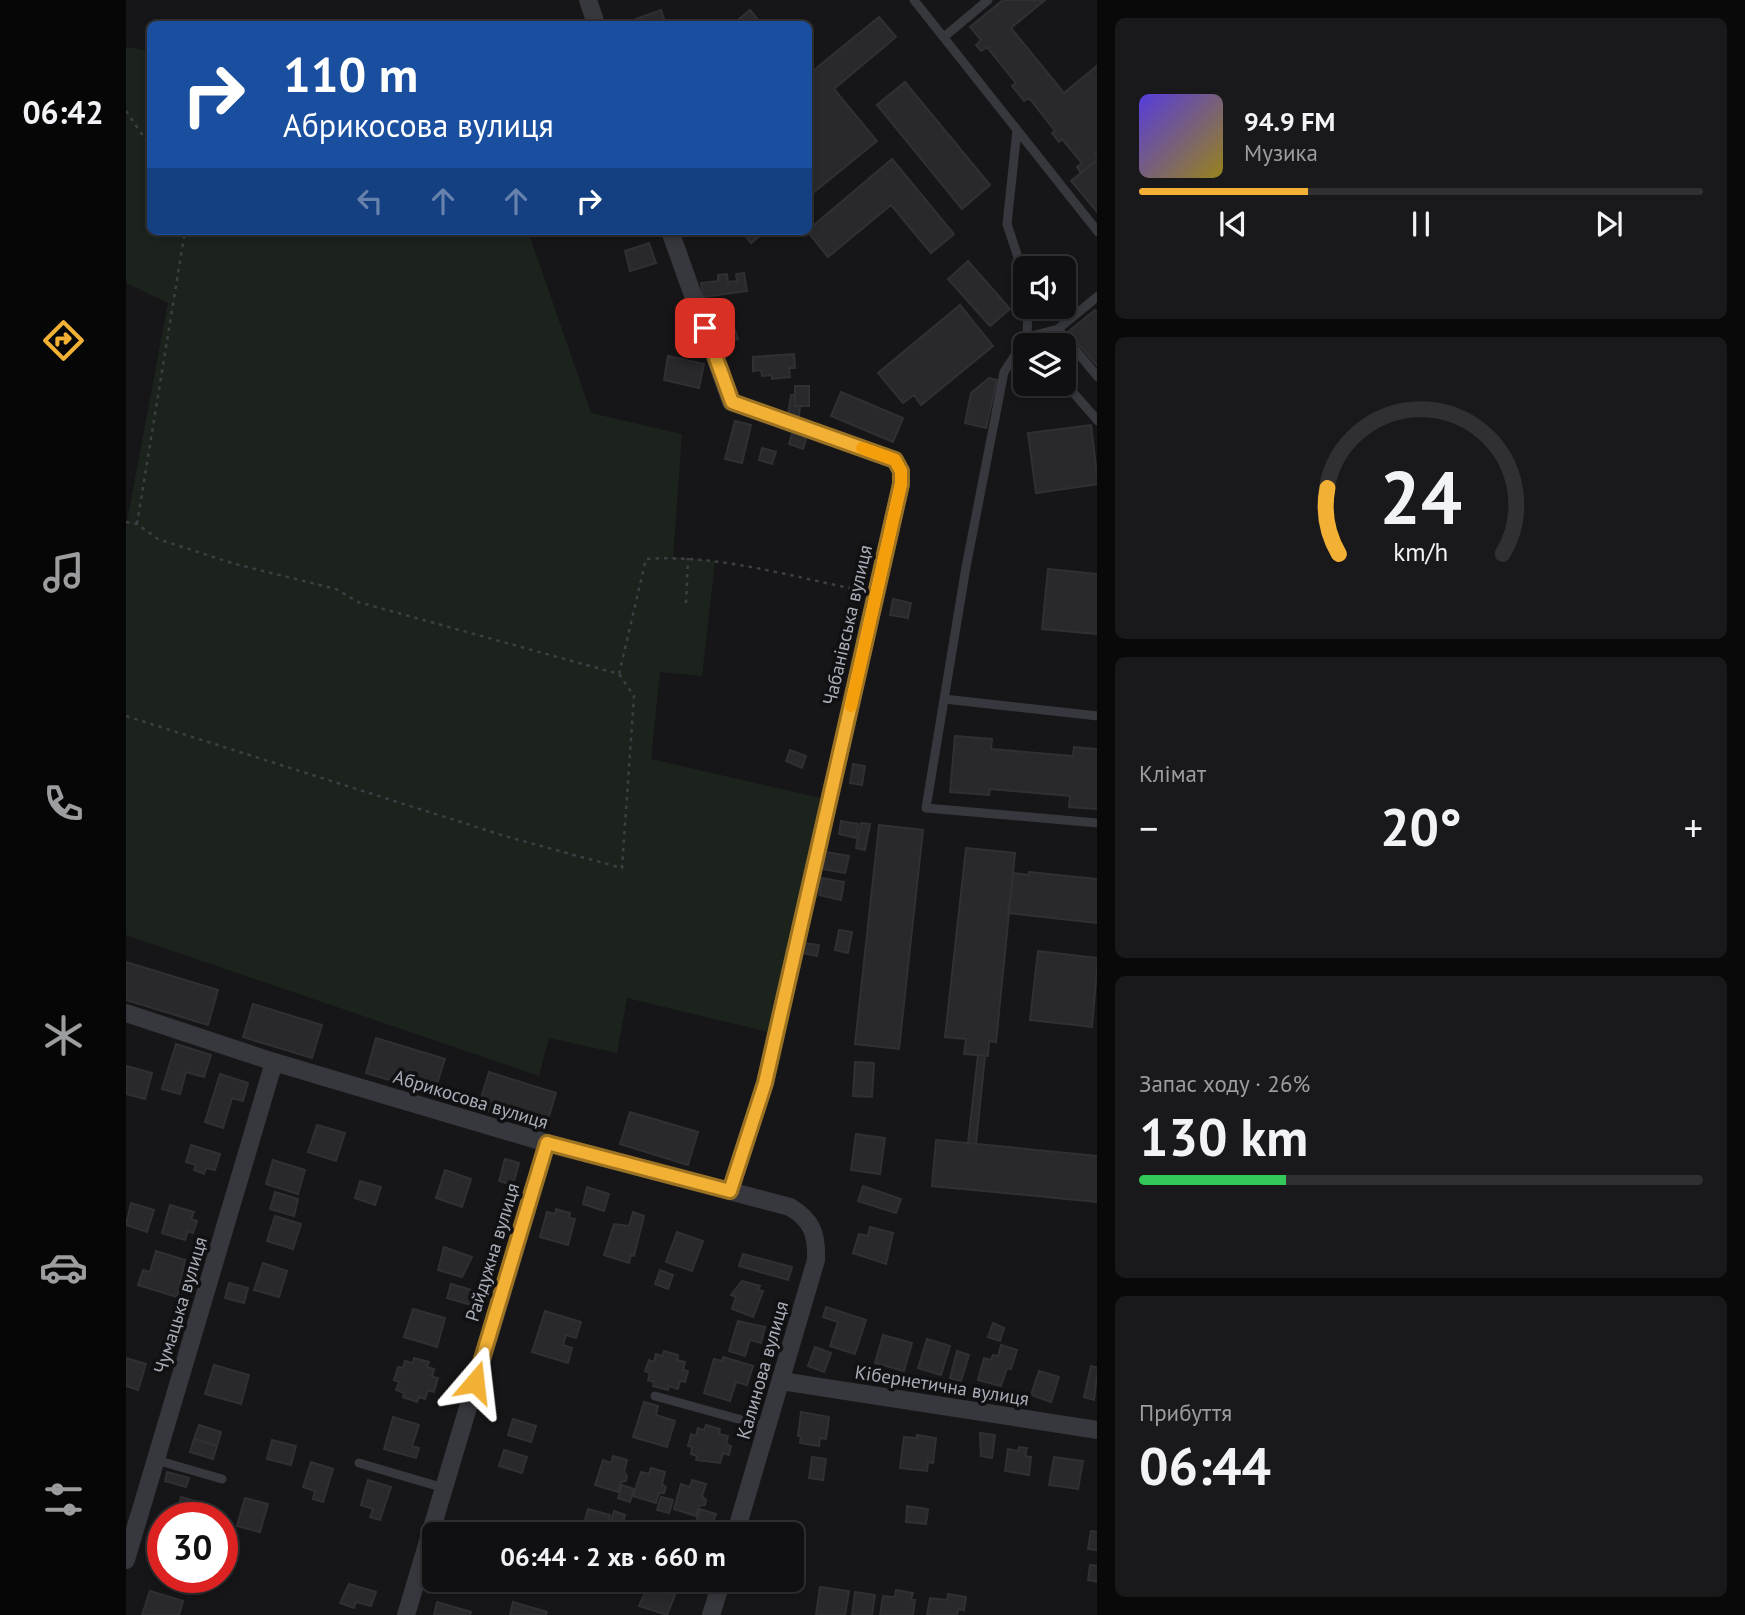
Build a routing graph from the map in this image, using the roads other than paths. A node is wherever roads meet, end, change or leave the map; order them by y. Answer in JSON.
{"nodes":[{"id":1,"x":588,"y":0,"type":"edge"},
{"id":2,"x":914,"y":0,"type":"edge"},
{"id":3,"x":988,"y":0,"type":"edge"},
{"id":4,"x":595,"y":21,"type":"edge"},
{"id":5,"x":944,"y":37,"type":"junction"},
{"id":6,"x":1017,"y":130,"type":"junction"},
{"id":7,"x":1097,"y":232,"type":"edge"},
{"id":8,"x":671,"y":235,"type":"edge"},
{"id":9,"x":1017,"y":256,"type":"edge"},
{"id":10,"x":1097,"y":296,"type":"edge"},
{"id":11,"x":1058,"y":329,"type":"junction"},
{"id":12,"x":1042,"y":333,"type":"edge"},
{"id":13,"x":1013,"y":358,"type":"edge"},
{"id":14,"x":1097,"y":377,"type":"edge"},
{"id":15,"x":1076,"y":396,"type":"edge"},
{"id":16,"x":1097,"y":421,"type":"edge"},
{"id":17,"x":944,"y":699,"type":"junction"},
{"id":18,"x":1097,"y":716,"type":"edge"},
{"id":19,"x":1097,"y":823,"type":"edge"},
{"id":20,"x":126,"y":1013,"type":"edge"},
{"id":21,"x":274,"y":1062,"type":"junction"},
{"id":22,"x":547,"y":1143,"type":"junction"},
{"id":23,"x":730,"y":1191,"type":"junction"},
{"id":24,"x":806,"y":1217,"type":"joint"},
{"id":25,"x":781,"y":1381,"type":"junction"},
{"id":26,"x":655,"y":1396,"type":"dead end"},
{"id":27,"x":767,"y":1427,"type":"junction"},
{"id":28,"x":1097,"y":1430,"type":"edge"},
{"id":29,"x":156,"y":1460,"type":"junction"},
{"id":30,"x":359,"y":1462,"type":"dead end"},
{"id":31,"x":222,"y":1479,"type":"dead end"},
{"id":32,"x":444,"y":1488,"type":"junction"},
{"id":33,"x":740,"y":1522,"type":"edge"},
{"id":34,"x":126,"y":1560,"type":"edge"},
{"id":35,"x":718,"y":1592,"type":"edge"},
{"id":36,"x":406,"y":1615,"type":"edge"},
{"id":37,"x":711,"y":1615,"type":"edge"}],
"edges":[{"from":1,"to":4,"type":"street"},
{"from":2,"to":5,"type":"lane"},
{"from":3,"to":5,"type":"lane"},
{"from":5,"to":6,"type":"lane"},
{"from":6,"to":7,"type":"lane"},
{"from":6,"to":9,"type":"lane"},
{"from":8,"to":23,"type":"street","name":"Чабанівська вулиця"},
{"from":10,"to":11,"type":"lane"},
{"from":11,"to":12,"type":"lane"},
{"from":11,"to":14,"type":"lane"},
{"from":13,"to":17,"type":"lane"},
{"from":15,"to":16,"type":"lane"},
{"from":17,"to":18,"type":"lane"},
{"from":17,"to":19,"type":"lane"},
{"from":20,"to":21,"type":"street","name":"Абрикосова вулиця"},
{"from":21,"to":22,"type":"street","name":"Абрикосова вулиця"},
{"from":21,"to":29,"type":"street","name":"Чумацька вулиця"},
{"from":22,"to":23,"type":"street","name":"Абрикосова вулиця"},
{"from":22,"to":32,"type":"street","name":"Райдужна вулиця"},
{"from":23,"to":24,"type":"street","name":"Абрикосова вулиця"},
{"from":24,"to":25,"type":"street","name":"Калинова вулиця"},
{"from":25,"to":27,"type":"street","name":"Калинова вулиця"},
{"from":25,"to":28,"type":"street","name":"Кібернетична вулиця"},
{"from":26,"to":27,"type":"lane"},
{"from":27,"to":33,"type":"street","name":"Калинова вулиця"},
{"from":29,"to":31,"type":"lane"},
{"from":29,"to":34,"type":"street","name":"Чумацька вулиця"},
{"from":30,"to":32,"type":"lane"},
{"from":32,"to":36,"type":"street","name":"Райдужна вулиця"},
{"from":35,"to":37,"type":"street"}]}
